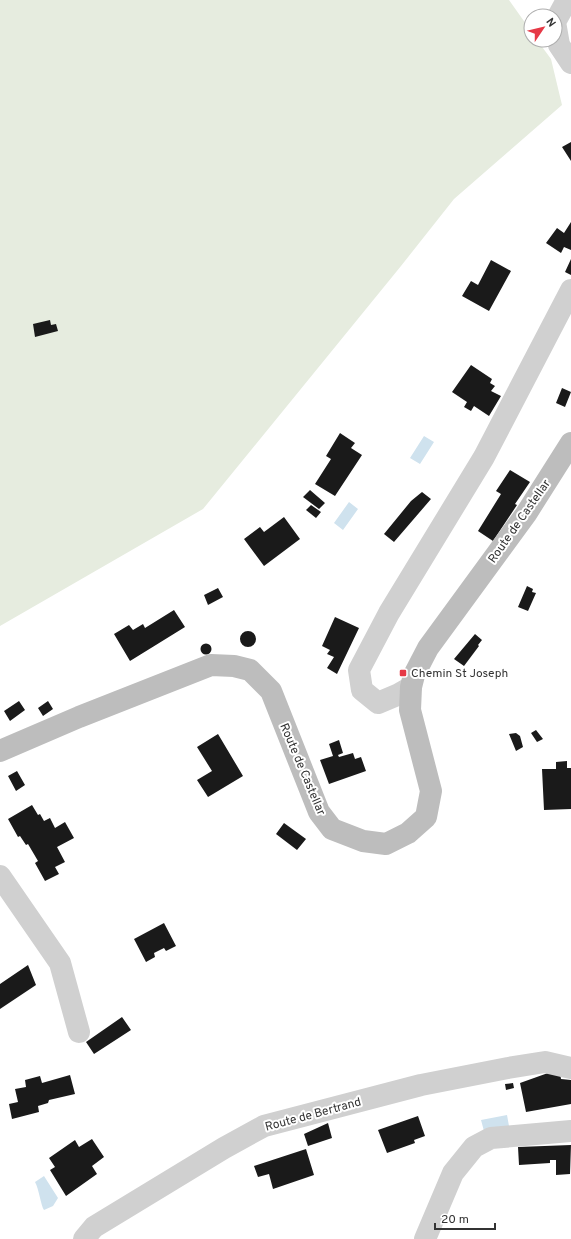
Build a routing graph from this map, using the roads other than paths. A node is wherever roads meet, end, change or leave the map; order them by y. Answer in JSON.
{"nodes":[{"id":1,"x":567,"y":0,"type":"edge"},
{"id":2,"x":571,"y":63,"type":"edge"},
{"id":3,"x":571,"y":290,"type":"edge"},
{"id":4,"x":571,"y":443,"type":"edge"},
{"id":5,"x":411,"y":687,"type":"junction"},
{"id":6,"x":0,"y":751,"type":"edge"},
{"id":7,"x":0,"y":876,"type":"edge"},
{"id":8,"x":79,"y":1032,"type":"dead end"},
{"id":9,"x":571,"y":1068,"type":"edge"},
{"id":10,"x":571,"y":1131,"type":"edge"},
{"id":11,"x":84,"y":1239,"type":"edge"},
{"id":12,"x":425,"y":1239,"type":"edge"}],
"edges":[{"from":1,"to":2,"type":"street"},
{"from":3,"to":5,"type":"street"},
{"from":4,"to":5,"type":"street","name":"Route de Castellar"},
{"from":5,"to":6,"type":"street","name":"Route de Castellar"},
{"from":7,"to":8,"type":"street"},
{"from":9,"to":11,"type":"street","name":"Route de Bertrand"},
{"from":10,"to":12,"type":"street"}]}
